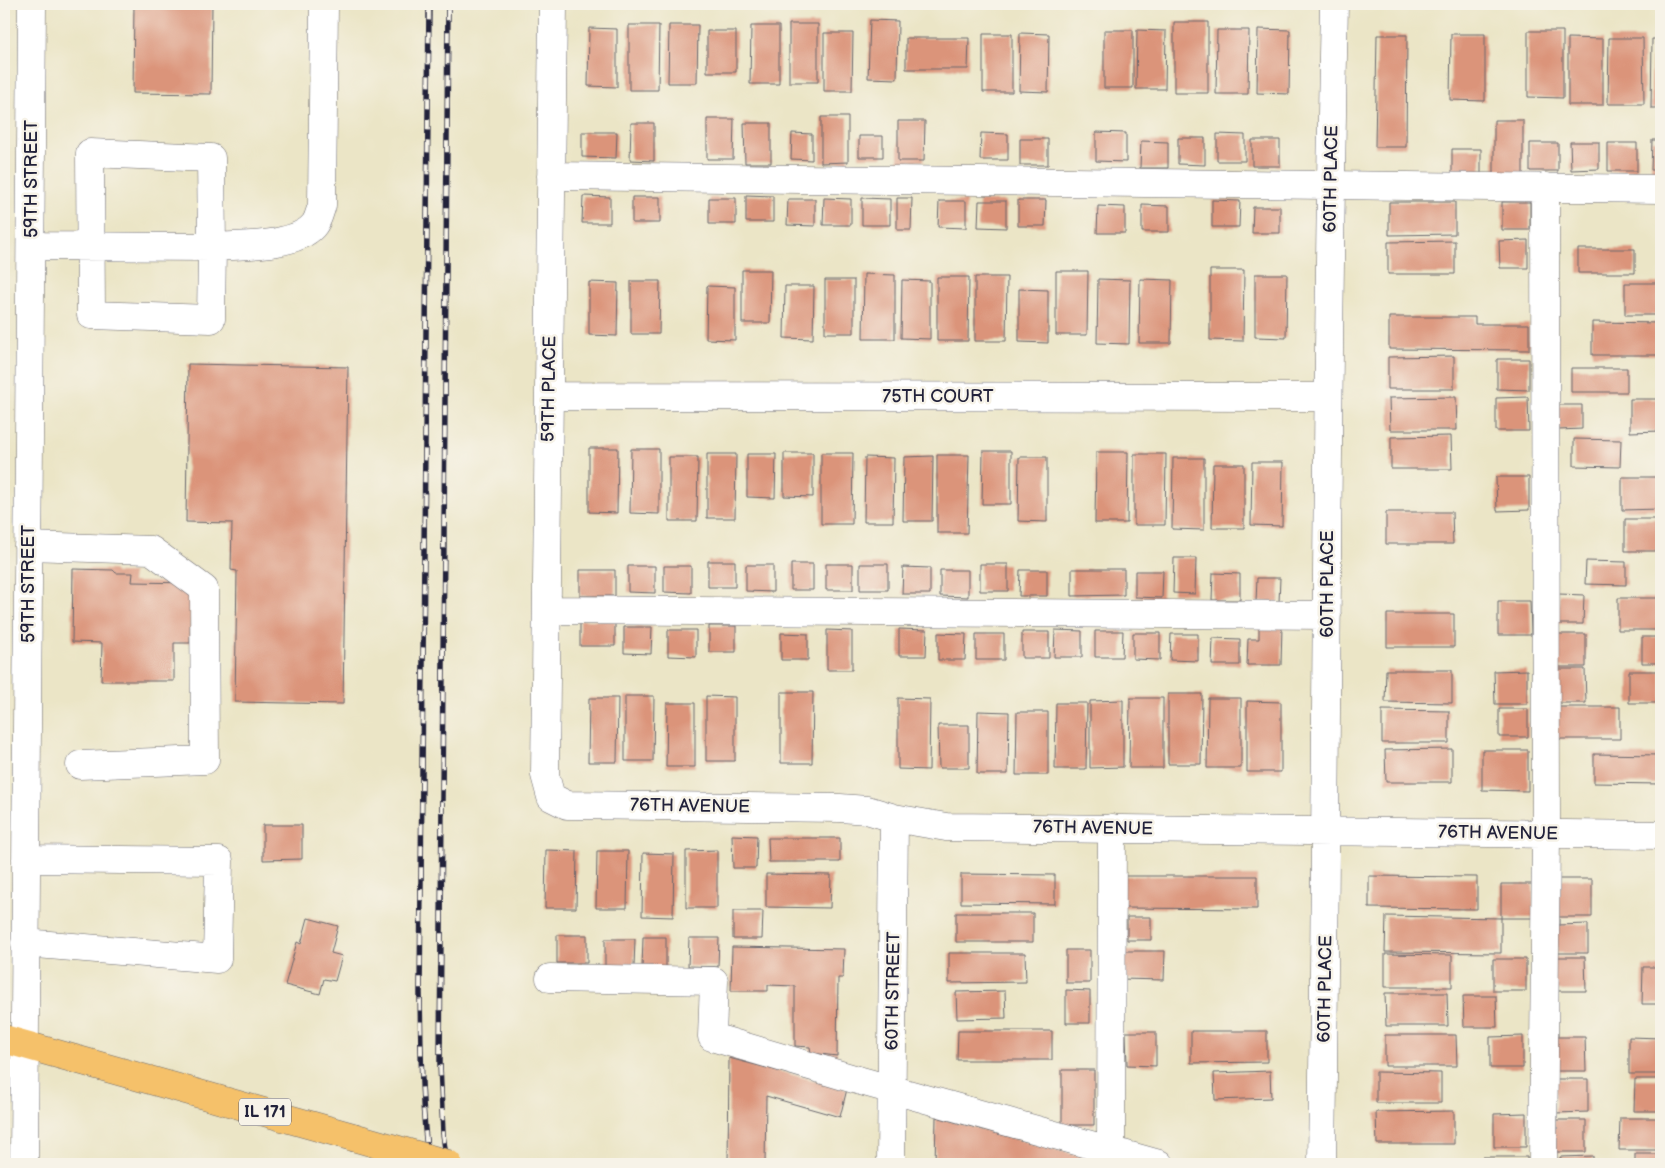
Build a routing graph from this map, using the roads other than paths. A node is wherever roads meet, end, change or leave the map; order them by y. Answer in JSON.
{"nodes":[{"id":1,"x":32,"y":4,"type":"edge"},
{"id":2,"x":324,"y":4,"type":"edge"},
{"id":3,"x":553,"y":4,"type":"edge"},
{"id":4,"x":1334,"y":4,"type":"edge"},
{"id":5,"x":551,"y":176,"type":"junction"},
{"id":6,"x":1331,"y":185,"type":"junction"},
{"id":7,"x":1545,"y":188,"type":"junction"},
{"id":8,"x":1661,"y":188,"type":"edge"},
{"id":9,"x":31,"y":246,"type":"junction"},
{"id":10,"x":90,"y":246,"type":"junction"},
{"id":11,"x":212,"y":247,"type":"junction"},
{"id":12,"x":548,"y":396,"type":"junction"},
{"id":13,"x":1327,"y":397,"type":"junction"},
{"id":14,"x":28,"y":546,"type":"junction"},
{"id":15,"x":547,"y":610,"type":"junction"},
{"id":16,"x":1327,"y":615,"type":"junction"},
{"id":17,"x":15,"y":730,"type":"edge"},
{"id":18,"x":80,"y":765,"type":"dead end"},
{"id":19,"x":545,"y":775,"type":"joint"},
{"id":20,"x":15,"y":783,"type":"edge"},
{"id":21,"x":894,"y":818,"type":"junction"},
{"id":22,"x":1112,"y":828,"type":"junction"},
{"id":23,"x":1326,"y":831,"type":"junction"},
{"id":24,"x":1546,"y":833,"type":"junction"},
{"id":25,"x":1661,"y":834,"type":"edge"},
{"id":26,"x":26,"y":859,"type":"junction"},
{"id":27,"x":25,"y":943,"type":"junction"},
{"id":28,"x":550,"y":978,"type":"dead end"},
{"id":29,"x":14,"y":1041,"type":"edge"},
{"id":30,"x":892,"y":1089,"type":"junction"},
{"id":31,"x":1111,"y":1152,"type":"junction"},
{"id":32,"x":24,"y":1164,"type":"edge"},
{"id":33,"x":448,"y":1164,"type":"edge"},
{"id":34,"x":890,"y":1164,"type":"edge"},
{"id":35,"x":1159,"y":1164,"type":"edge"},
{"id":36,"x":1322,"y":1164,"type":"edge"},
{"id":37,"x":1543,"y":1164,"type":"edge"}],
"edges":[{"from":1,"to":9,"type":"street","name":"59TH STREET"},
{"from":2,"to":11,"type":"street"},
{"from":3,"to":5,"type":"street","name":"59TH PLACE"},
{"from":4,"to":6,"type":"street","name":"60TH PLACE"},
{"from":5,"to":6,"type":"street"},
{"from":5,"to":12,"type":"street","name":"59TH PLACE"},
{"from":6,"to":7,"type":"street"},
{"from":6,"to":13,"type":"street","name":"60TH PLACE"},
{"from":7,"to":8,"type":"street"},
{"from":7,"to":24,"type":"street"},
{"from":9,"to":10,"type":"street"},
{"from":9,"to":14,"type":"street","name":"59TH STREET"},
{"from":10,"to":11,"type":"street"},
{"from":10,"to":11,"type":"street"},
{"from":10,"to":11,"type":"street"},
{"from":12,"to":13,"type":"street","name":"75TH COURT"},
{"from":12,"to":15,"type":"street","name":"59TH PLACE"},
{"from":13,"to":16,"type":"street","name":"60TH PLACE"},
{"from":14,"to":17,"type":"street","name":"59TH STREET"},
{"from":14,"to":18,"type":"street"},
{"from":15,"to":16,"type":"street"},
{"from":15,"to":19,"type":"street","name":"59TH PLACE"},
{"from":16,"to":23,"type":"street","name":"60TH PLACE"},
{"from":17,"to":20,"type":"street","name":"59TH STREET"},
{"from":19,"to":21,"type":"street","name":"76TH AVENUE"},
{"from":20,"to":26,"type":"street","name":"59TH STREET"},
{"from":21,"to":22,"type":"street","name":"76TH AVENUE"},
{"from":21,"to":30,"type":"street","name":"60TH STREET"},
{"from":22,"to":23,"type":"street","name":"76TH AVENUE"},
{"from":22,"to":31,"type":"street"},
{"from":23,"to":24,"type":"street","name":"76TH AVENUE"},
{"from":23,"to":36,"type":"street","name":"60TH PLACE"},
{"from":24,"to":25,"type":"street","name":"76TH AVENUE"},
{"from":24,"to":37,"type":"street"},
{"from":26,"to":27,"type":"street","name":"59TH STREET"},
{"from":26,"to":27,"type":"street"},
{"from":27,"to":29,"type":"street","name":"59TH STREET"},
{"from":28,"to":30,"type":"street"},
{"from":29,"to":32,"type":"street","name":"59TH STREET"},
{"from":29,"to":33,"type":"main road","number":"IL 171","bridge":true},
{"from":30,"to":31,"type":"street"},
{"from":30,"to":34,"type":"street","name":"60TH STREET"},
{"from":31,"to":35,"type":"street"}]}
